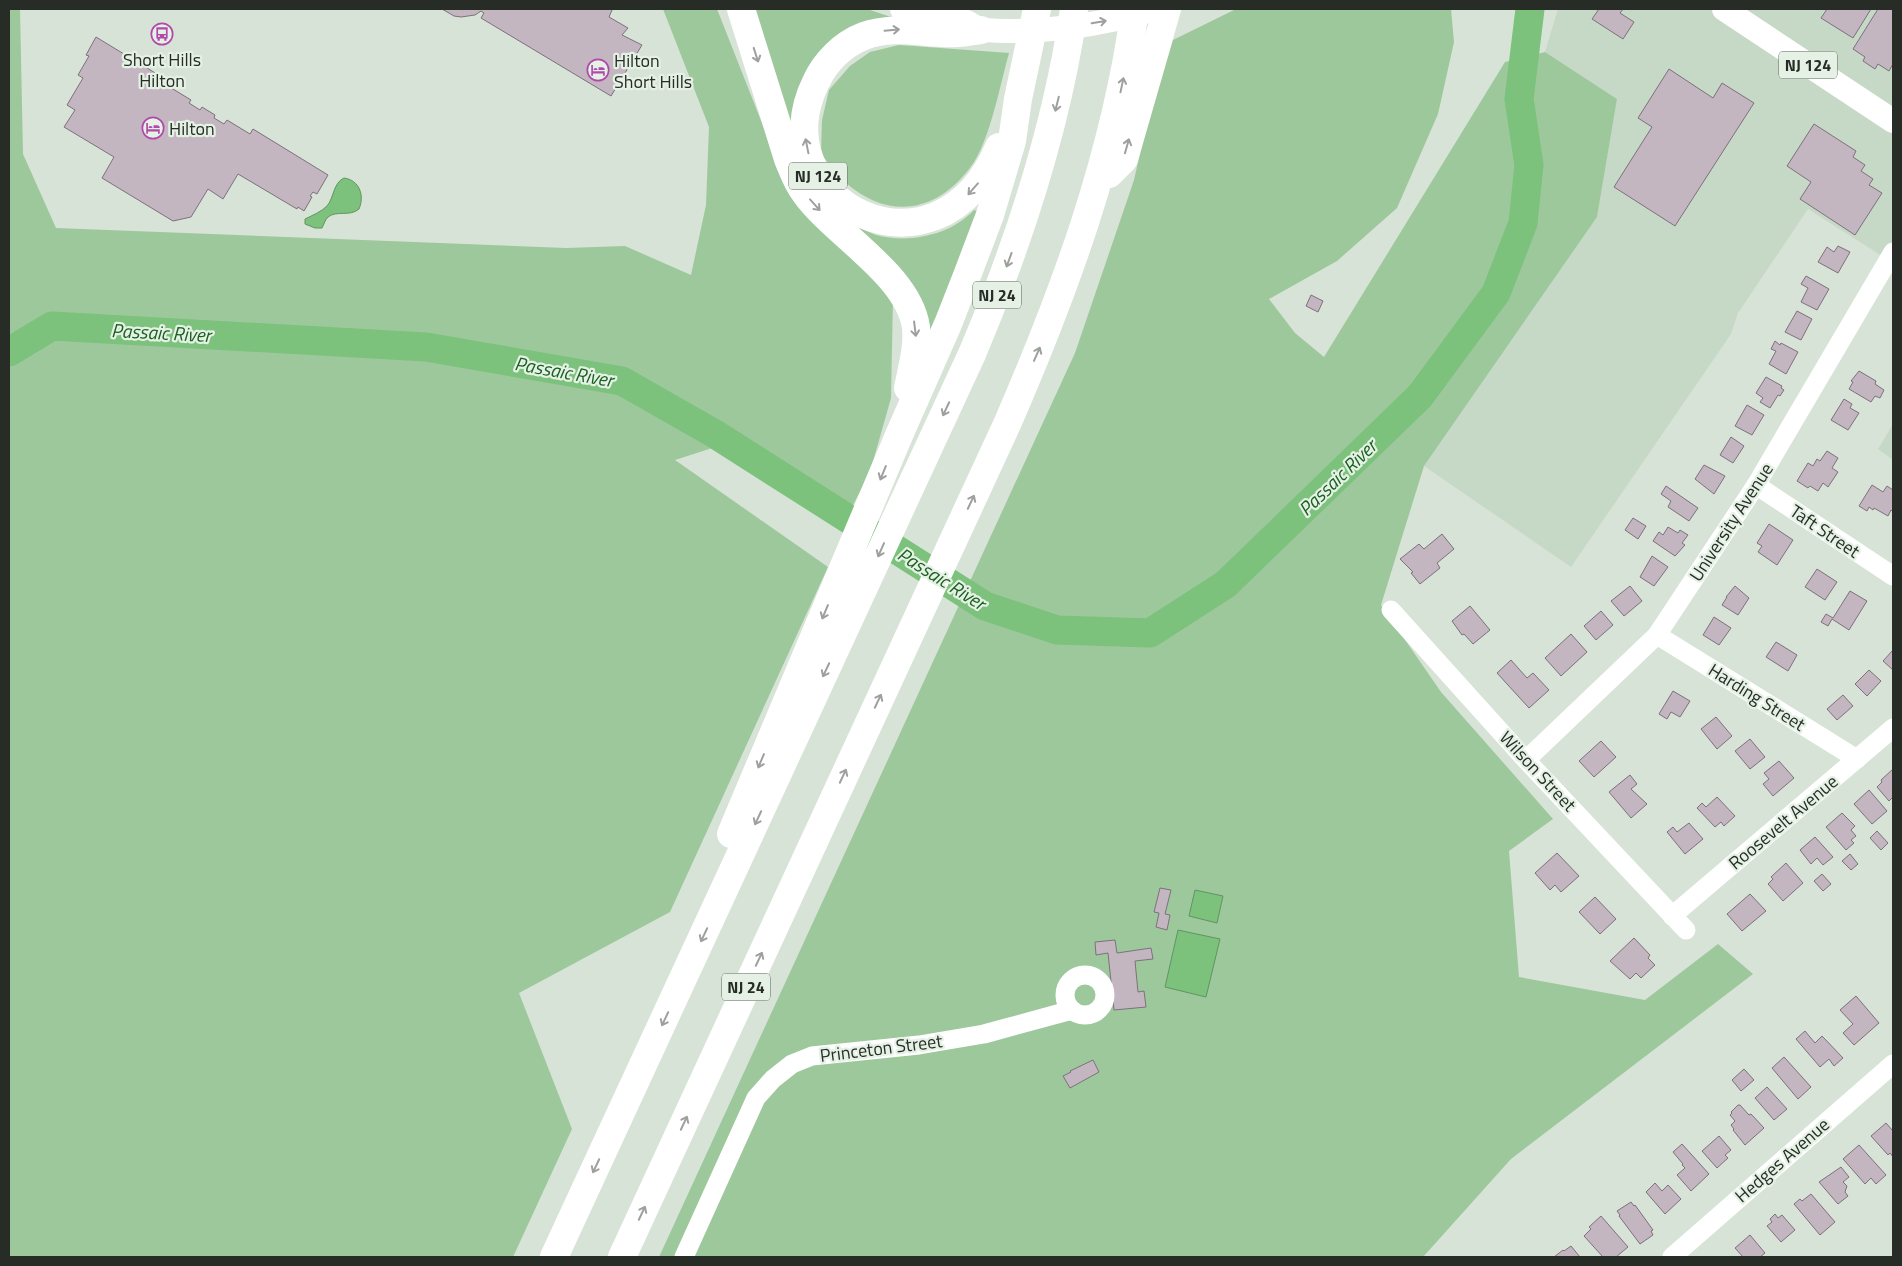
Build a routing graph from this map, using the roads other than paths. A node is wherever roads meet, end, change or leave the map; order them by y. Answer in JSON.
{"nodes":[{"id":1,"x":741,"y":9,"type":"edge"},
{"id":2,"x":902,"y":9,"type":"edge"},
{"id":3,"x":1037,"y":9,"type":"edge"},
{"id":4,"x":1074,"y":9,"type":"edge"},
{"id":5,"x":1136,"y":9,"type":"edge"},
{"id":6,"x":1155,"y":9,"type":"edge"},
{"id":7,"x":1167,"y":9,"type":"edge"},
{"id":8,"x":1724,"y":9,"type":"edge"},
{"id":9,"x":981,"y":30,"type":"junction"},
{"id":10,"x":1018,"y":99,"type":"junction"},
{"id":11,"x":1893,"y":120,"type":"edge"},
{"id":12,"x":1098,"y":184,"type":"junction"},
{"id":13,"x":1893,"y":252,"type":"edge"},
{"id":14,"x":900,"y":433,"type":"junction"},
{"id":15,"x":1756,"y":485,"type":"junction"},
{"id":16,"x":856,"y":573,"type":"junction"},
{"id":17,"x":1893,"y":576,"type":"edge"},
{"id":18,"x":1391,"y":610,"type":"dead end"},
{"id":19,"x":1657,"y":635,"type":"junction"},
{"id":20,"x":1893,"y":728,"type":"edge"},
{"id":21,"x":1857,"y":759,"type":"junction"},
{"id":22,"x":1526,"y":760,"type":"junction"},
{"id":23,"x":1672,"y":916,"type":"junction"},
{"id":24,"x":1686,"y":930,"type":"dead end"},
{"id":25,"x":1072,"y":1010,"type":"dead end"},
{"id":26,"x":1893,"y":1064,"type":"edge"},
{"id":27,"x":554,"y":1257,"type":"edge"},
{"id":28,"x":622,"y":1257,"type":"edge"},
{"id":29,"x":684,"y":1257,"type":"edge"},
{"id":30,"x":1672,"y":1257,"type":"edge"}],
"edges":[{"from":1,"to":14,"type":"highway","one_way":true},
{"from":2,"to":9,"type":"main road"},
{"from":3,"to":10,"type":"highway","number":"NJ 124"},
{"from":4,"to":16,"type":"highway","number":"NJ 24","one_way":true},
{"from":12,"to":5,"type":"highway","number":"NJ 24","one_way":true},
{"from":9,"to":6,"type":"main road","number":"NJ 124","one_way":true},
{"from":12,"to":7,"type":"highway","one_way":true},
{"from":8,"to":11,"type":"main road","number":"NJ 124"},
{"from":10,"to":9,"type":"highway","number":"NJ 124","one_way":true},
{"from":10,"to":14,"type":"highway"},
{"from":28,"to":12,"type":"highway","number":"NJ 24","one_way":true},
{"from":13,"to":15,"type":"street","name":"University Avenue"},
{"from":14,"to":16,"type":"highway","one_way":true},
{"from":15,"to":17,"type":"street","name":"Taft Street"},
{"from":15,"to":19,"type":"street","name":"University Avenue"},
{"from":16,"to":27,"type":"highway","number":"NJ 24","one_way":true},
{"from":18,"to":22,"type":"street","name":"Wilson Street"},
{"from":19,"to":21,"type":"street","name":"Harding Street"},
{"from":19,"to":22,"type":"street","name":"University Avenue"},
{"from":20,"to":21,"type":"street","name":"Roosevelt Avenue"},
{"from":21,"to":23,"type":"street","name":"Roosevelt Avenue"},
{"from":22,"to":23,"type":"street","name":"Wilson Street"},
{"from":23,"to":24,"type":"street","name":"Wilson Street"},
{"from":25,"to":29,"type":"street","name":"Princeton Street"},
{"from":26,"to":30,"type":"street","name":"Hedges Avenue"}]}
